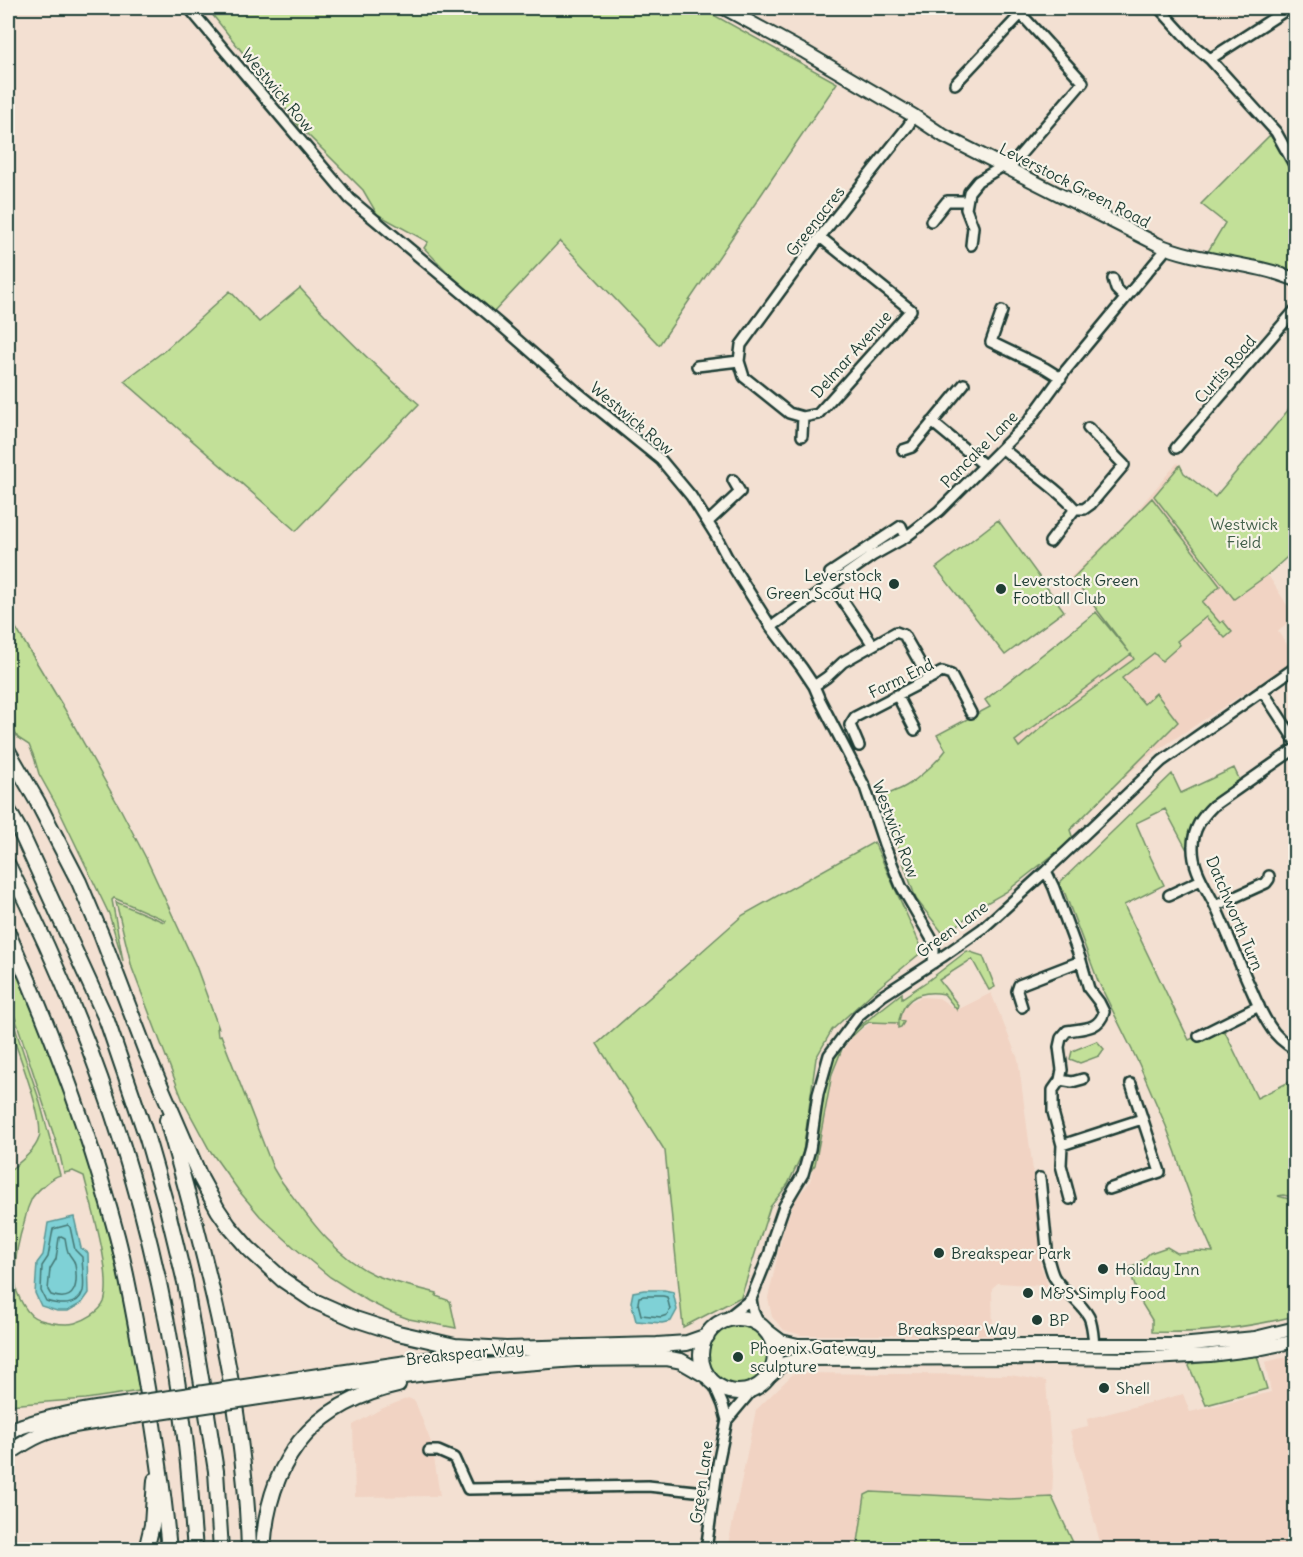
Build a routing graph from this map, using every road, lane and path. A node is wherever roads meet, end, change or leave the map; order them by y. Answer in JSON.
{"nodes":[{"id":1,"x":189,"y":8,"type":"edge"},
{"id":2,"x":724,"y":8,"type":"edge"},
{"id":3,"x":1159,"y":8,"type":"edge"},
{"id":4,"x":1287,"y":8,"type":"edge"},
{"id":5,"x":1210,"y":59,"type":"junction"},
{"id":6,"x":955,"y":84,"type":"dead end"},
{"id":7,"x":914,"y":116,"type":"junction"},
{"id":8,"x":1005,"y":168,"type":"junction"},
{"id":9,"x":1296,"y":168,"type":"edge"},
{"id":10,"x":967,"y":201,"type":"junction"},
{"id":11,"x":931,"y":221,"type":"dead end"},
{"id":12,"x":820,"y":237,"type":"junction"},
{"id":13,"x":970,"y":245,"type":"dead end"},
{"id":14,"x":1167,"y":248,"type":"junction"},
{"id":15,"x":1294,"y":276,"type":"edge"},
{"id":16,"x":1113,"y":279,"type":"dead end"},
{"id":17,"x":1125,"y":298,"type":"junction"},
{"id":18,"x":1296,"y":309,"type":"edge"},
{"id":19,"x":1002,"y":311,"type":"dead end"},
{"id":20,"x":740,"y":361,"type":"junction"},
{"id":21,"x":697,"y":366,"type":"dead end"},
{"id":22,"x":1061,"y":378,"type":"junction"},
{"id":23,"x":964,"y":384,"type":"dead end"},
{"id":24,"x":803,"y":417,"type":"junction"},
{"id":25,"x":932,"y":422,"type":"junction"},
{"id":26,"x":1088,"y":428,"type":"dead end"},
{"id":27,"x":802,"y":436,"type":"dead end"},
{"id":28,"x":1002,"y":448,"type":"junction"},
{"id":29,"x":1176,"y":448,"type":"dead end"},
{"id":30,"x":903,"y":450,"type":"dead end"},
{"id":31,"x":984,"y":465,"type":"junction"},
{"id":32,"x":733,"y":480,"type":"dead end"},
{"id":33,"x":1075,"y":509,"type":"junction"},
{"id":34,"x":708,"y":522,"type":"junction"},
{"id":35,"x":1050,"y":542,"type":"dead end"},
{"id":36,"x":839,"y":595,"type":"dead end"},
{"id":37,"x":771,"y":627,"type":"junction"},
{"id":38,"x":873,"y":645,"type":"junction"},
{"id":39,"x":1296,"y":667,"type":"edge"},
{"id":40,"x":928,"y":679,"type":"junction"},
{"id":41,"x":814,"y":686,"type":"junction"},
{"id":42,"x":1262,"y":690,"type":"junction"},
{"id":43,"x":897,"y":695,"type":"junction"},
{"id":44,"x":971,"y":713,"type":"dead end"},
{"id":45,"x":915,"y":730,"type":"dead end"},
{"id":46,"x":1296,"y":742,"type":"edge"},
{"id":47,"x":859,"y":746,"type":"dead end"},
{"id":48,"x":1296,"y":748,"type":"edge"},
{"id":49,"x":8,"y":751,"type":"edge"},
{"id":50,"x":8,"y":810,"type":"edge"},
{"id":51,"x":8,"y":866,"type":"edge"},
{"id":52,"x":1046,"y":871,"type":"junction"},
{"id":53,"x":1269,"y":876,"type":"dead end"},
{"id":54,"x":1201,"y":880,"type":"junction"},
{"id":55,"x":1168,"y":895,"type":"dead end"},
{"id":56,"x":1215,"y":906,"type":"junction"},
{"id":57,"x":8,"y":933,"type":"edge"},
{"id":58,"x":934,"y":943,"type":"junction"},
{"id":59,"x":956,"y":948,"type":"junction"},
{"id":60,"x":1081,"y":962,"type":"junction"},
{"id":61,"x":933,"y":963,"type":"junction"},
{"id":62,"x":1259,"y":1006,"type":"junction"},
{"id":63,"x":1022,"y":1007,"type":"dead end"},
{"id":64,"x":1199,"y":1036,"type":"dead end"},
{"id":65,"x":1296,"y":1050,"type":"edge"},
{"id":66,"x":146,"y":1052,"type":"junction"},
{"id":67,"x":1083,"y":1079,"type":"dead end"},
{"id":68,"x":1059,"y":1080,"type":"junction"},
{"id":69,"x":1131,"y":1084,"type":"dead end"},
{"id":70,"x":1142,"y":1119,"type":"junction"},
{"id":71,"x":1062,"y":1145,"type":"junction"},
{"id":72,"x":1040,"y":1178,"type":"dead end"},
{"id":73,"x":1109,"y":1189,"type":"dead end"},
{"id":74,"x":1070,"y":1199,"type":"dead end"},
{"id":75,"x":751,"y":1299,"type":"junction"},
{"id":76,"x":722,"y":1322,"type":"junction"},
{"id":77,"x":762,"y":1327,"type":"junction"},
{"id":78,"x":1296,"y":1328,"type":"edge"},
{"id":79,"x":707,"y":1336,"type":"junction"},
{"id":80,"x":1296,"y":1341,"type":"edge"},
{"id":81,"x":1094,"y":1346,"type":"junction"},
{"id":82,"x":507,"y":1349,"type":"junction"},
{"id":83,"x":486,"y":1366,"type":"junction"},
{"id":84,"x":770,"y":1376,"type":"junction"},
{"id":85,"x":710,"y":1379,"type":"junction"},
{"id":86,"x":753,"y":1389,"type":"junction"},
{"id":87,"x":258,"y":1391,"type":"junction"},
{"id":88,"x":131,"y":1410,"type":"junction"},
{"id":89,"x":727,"y":1420,"type":"junction"},
{"id":90,"x":154,"y":1423,"type":"junction"},
{"id":91,"x":8,"y":1431,"type":"edge"},
{"id":92,"x":429,"y":1451,"type":"dead end"},
{"id":93,"x":8,"y":1454,"type":"edge"},
{"id":94,"x":714,"y":1493,"type":"junction"},
{"id":95,"x":146,"y":1550,"type":"edge"},
{"id":96,"x":169,"y":1550,"type":"edge"},
{"id":97,"x":195,"y":1550,"type":"edge"},
{"id":98,"x":221,"y":1550,"type":"edge"},
{"id":99,"x":249,"y":1550,"type":"edge"},
{"id":100,"x":262,"y":1550,"type":"edge"},
{"id":101,"x":706,"y":1550,"type":"edge"}],
"edges":[{"from":1,"to":34,"type":"street","name":"Westwick Row"},
{"from":2,"to":7,"type":"main road","name":"Leverstock Green Road"},
{"from":3,"to":5,"type":"street"},
{"from":4,"to":5,"type":"street"},
{"from":5,"to":9,"type":"street"},
{"from":6,"to":8,"type":"street"},
{"from":7,"to":8,"type":"main road","name":"Leverstock Green Road"},
{"from":7,"to":12,"type":"street","name":"Greenacres"},
{"from":8,"to":10,"type":"street"},
{"from":8,"to":14,"type":"main road","name":"Leverstock Green Road"},
{"from":10,"to":11,"type":"street"},
{"from":10,"to":13,"type":"street"},
{"from":12,"to":20,"type":"street","name":"Greenacres"},
{"from":12,"to":24,"type":"street","name":"Delmar Avenue"},
{"from":14,"to":15,"type":"main road","name":"Leverstock Green Road"},
{"from":14,"to":17,"type":"street","name":"Pancake Lane"},
{"from":16,"to":17,"type":"street"},
{"from":17,"to":22,"type":"street","name":"Pancake Lane"},
{"from":18,"to":29,"type":"street","name":"Curtis Road"},
{"from":19,"to":22,"type":"street"},
{"from":20,"to":21,"type":"street"},
{"from":20,"to":24,"type":"street","name":"Delmar Avenue"},
{"from":22,"to":28,"type":"street","name":"Pancake Lane"},
{"from":23,"to":25,"type":"street"},
{"from":24,"to":27,"type":"street","name":"Delmar Avenue"},
{"from":25,"to":30,"type":"street"},
{"from":25,"to":31,"type":"street"},
{"from":26,"to":33,"type":"street"},
{"from":28,"to":31,"type":"street","name":"Pancake Lane"},
{"from":28,"to":33,"type":"street"},
{"from":31,"to":37,"type":"street","name":"Pancake Lane"},
{"from":32,"to":34,"type":"street"},
{"from":33,"to":35,"type":"street"},
{"from":34,"to":37,"type":"street","name":"Westwick Row"},
{"from":36,"to":38,"type":"street"},
{"from":37,"to":41,"type":"street","name":"Westwick Row"},
{"from":38,"to":40,"type":"street"},
{"from":38,"to":41,"type":"street"},
{"from":39,"to":42,"type":"street","name":"Green Lane"},
{"from":40,"to":43,"type":"street","name":"Farm End"},
{"from":40,"to":44,"type":"street","name":"Farm End"},
{"from":41,"to":58,"type":"street","name":"Westwick Row"},
{"from":42,"to":46,"type":"street"},
{"from":42,"to":52,"type":"street","name":"Green Lane"},
{"from":43,"to":45,"type":"street"},
{"from":43,"to":47,"type":"street","name":"Farm End"},
{"from":48,"to":54,"type":"street","name":"Datchworth Turn"},
{"from":49,"to":66,"type":"highway"},
{"from":50,"to":98,"type":"highway"},
{"from":51,"to":97,"type":"highway"},
{"from":52,"to":59,"type":"street","name":"Green Lane"},
{"from":52,"to":60,"type":"street"},
{"from":53,"to":56,"type":"street"},
{"from":54,"to":55,"type":"street"},
{"from":54,"to":56,"type":"street","name":"Datchworth Turn"},
{"from":56,"to":62,"type":"street","name":"Datchworth Turn"},
{"from":57,"to":90,"type":"highway"},
{"from":58,"to":59,"type":"street"},
{"from":58,"to":61,"type":"street"},
{"from":59,"to":61,"type":"street","name":"Green Lane"},
{"from":60,"to":63,"type":"street"},
{"from":60,"to":68,"type":"street"},
{"from":61,"to":75,"type":"street","name":"Green Lane"},
{"from":62,"to":64,"type":"street"},
{"from":62,"to":65,"type":"street","name":"Datchworth Turn"},
{"from":66,"to":82,"type":"highway"},
{"from":66,"to":99,"type":"highway"},
{"from":67,"to":68,"type":"street"},
{"from":68,"to":71,"type":"street"},
{"from":69,"to":70,"type":"street"},
{"from":70,"to":71,"type":"street"},
{"from":70,"to":73,"type":"street"},
{"from":71,"to":74,"type":"street"},
{"from":72,"to":81,"type":"street"},
{"from":75,"to":76,"type":"street","name":"Green Lane"},
{"from":75,"to":77,"type":"street"},
{"from":76,"to":77,"type":"highway"},
{"from":76,"to":79,"type":"highway"},
{"from":77,"to":81,"type":"main road","name":"Breakspear Way"},
{"from":77,"to":84,"type":"highway"},
{"from":78,"to":81,"type":"main road","name":"Breakspear Way"},
{"from":79,"to":82,"type":"highway","name":"Breakspear Way"},
{"from":79,"to":85,"type":"highway"},
{"from":80,"to":84,"type":"main road","name":"Breakspear Way"},
{"from":82,"to":87,"type":"highway"},
{"from":83,"to":85,"type":"highway","name":"Breakspear Way"},
{"from":83,"to":87,"type":"highway","name":"Breakspear Way"},
{"from":83,"to":100,"type":"highway"},
{"from":84,"to":86,"type":"highway"},
{"from":85,"to":86,"type":"highway"},
{"from":85,"to":89,"type":"street","name":"Green Lane"},
{"from":86,"to":89,"type":"street","name":"Green Lane"},
{"from":87,"to":88,"type":"highway","bridge":true},
{"from":88,"to":91,"type":"highway"},
{"from":88,"to":93,"type":"highway"},
{"from":89,"to":94,"type":"street","name":"Green Lane"},
{"from":90,"to":95,"type":"highway"},
{"from":90,"to":96,"type":"highway"},
{"from":92,"to":94,"type":"street"},
{"from":94,"to":101,"type":"street","name":"Green Lane"}]}
